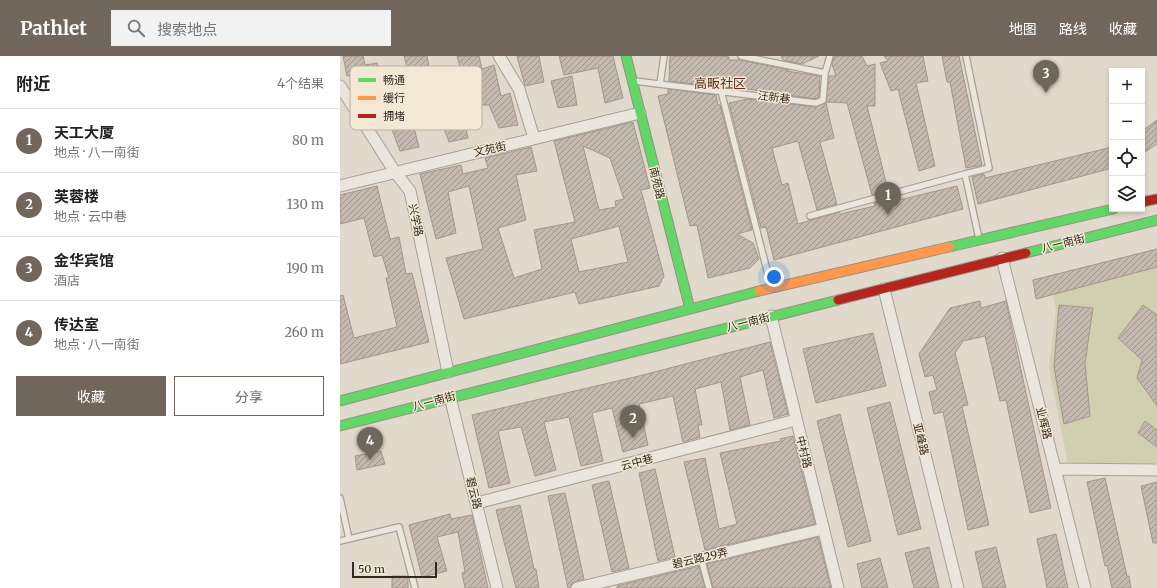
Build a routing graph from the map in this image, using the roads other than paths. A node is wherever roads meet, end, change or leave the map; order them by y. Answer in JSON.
{"nodes":[{"id":1,"x":499,"y":56,"type":"edge"},
{"id":2,"x":626,"y":56,"type":"edge"},
{"id":3,"x":664,"y":56,"type":"edge"},
{"id":4,"x":741,"y":56,"type":"edge"},
{"id":5,"x":830,"y":56,"type":"edge"},
{"id":6,"x":966,"y":56,"type":"edge"},
{"id":7,"x":825,"y":73,"type":"junction"},
{"id":8,"x":632,"y":81,"type":"junction"},
{"id":9,"x":660,"y":84,"type":"junction"},
{"id":10,"x":340,"y":86,"type":"edge"},
{"id":11,"x":721,"y":91,"type":"junction"},
{"id":12,"x":350,"y":102,"type":"edge"},
{"id":13,"x":640,"y":113,"type":"junction"},
{"id":14,"x":368,"y":130,"type":"edge"},
{"id":15,"x":534,"y":138,"type":"junction"},
{"id":16,"x":395,"y":172,"type":"junction"},
{"id":17,"x":965,"y":174,"type":"junction"},
{"id":18,"x":340,"y":186,"type":"edge"},
{"id":19,"x":1157,"y":199,"type":"edge"},
{"id":20,"x":1145,"y":201,"type":"edge"},
{"id":21,"x":1109,"y":210,"type":"edge"},
{"id":22,"x":810,"y":216,"type":"dead end"},
{"id":23,"x":1157,"y":220,"type":"edge"},
{"id":24,"x":979,"y":241,"type":"junction"},
{"id":25,"x":1002,"y":258,"type":"junction"},
{"id":26,"x":771,"y":288,"type":"junction"},
{"id":27,"x":884,"y":289,"type":"junction"},
{"id":28,"x":690,"y":309,"type":"junction"},
{"id":29,"x":771,"y":316,"type":"junction"},
{"id":30,"x":448,"y":372,"type":"junction"},
{"id":31,"x":450,"y":397,"type":"junction"},
{"id":32,"x":340,"y":401,"type":"edge"},
{"id":33,"x":796,"y":420,"type":"junction"},
{"id":34,"x":340,"y":426,"type":"edge"},
{"id":35,"x":1055,"y":469,"type":"junction"},
{"id":36,"x":1157,"y":470,"type":"edge"},
{"id":37,"x":340,"y":498,"type":"edge"},
{"id":38,"x":477,"y":503,"type":"junction"},
{"id":39,"x":823,"y":529,"type":"junction"},
{"id":40,"x":349,"y":538,"type":"junction"},
{"id":41,"x":340,"y":541,"type":"edge"},
{"id":42,"x":701,"y":558,"type":"junction"},
{"id":43,"x":415,"y":588,"type":"edge"},
{"id":44,"x":498,"y":588,"type":"edge"},
{"id":45,"x":577,"y":588,"type":"edge"},
{"id":46,"x":709,"y":588,"type":"edge"},
{"id":47,"x":838,"y":588,"type":"edge"},
{"id":48,"x":958,"y":588,"type":"edge"},
{"id":49,"x":1085,"y":588,"type":"edge"}],
"edges":[{"from":1,"to":15,"type":"street"},
{"from":2,"to":8,"type":"main road","name":"南苑路"},
{"from":3,"to":9,"type":"lane"},
{"from":4,"to":7,"type":"lane"},
{"from":5,"to":7,"type":"lane","name":"汪新巷"},
{"from":6,"to":17,"type":"lane"},
{"from":7,"to":11,"type":"lane","name":"汪新巷"},
{"from":8,"to":9,"type":"lane","name":"汪新巷"},
{"from":8,"to":13,"type":"main road","name":"南苑路"},
{"from":9,"to":11,"type":"lane","name":"汪新巷"},
{"from":10,"to":12,"type":"street","name":"兴学路"},
{"from":11,"to":26,"type":"lane"},
{"from":13,"to":15,"type":"street","name":"文苑街"},
{"from":13,"to":28,"type":"main road","name":"南苑路"},
{"from":14,"to":16,"type":"street","name":"兴学路"},
{"from":15,"to":16,"type":"street","name":"文苑街"},
{"from":16,"to":18,"type":"street","name":"文苑街"},
{"from":16,"to":30,"type":"street","name":"兴学路"},
{"from":17,"to":22,"type":"lane"},
{"from":17,"to":24,"type":"lane"},
{"from":19,"to":20,"type":"main road"},
{"from":21,"to":24,"type":"main road","name":"八一南街"},
{"from":23,"to":25,"type":"main road","name":"八一南街"},
{"from":24,"to":26,"type":"main road","name":"八一南街"},
{"from":25,"to":27,"type":"main road","name":"八一南街"},
{"from":25,"to":35,"type":"street","name":"业辉路"},
{"from":26,"to":28,"type":"main road","name":"八一南街"},
{"from":27,"to":29,"type":"main road","name":"八一南街"},
{"from":27,"to":48,"type":"street","name":"亚峰路"},
{"from":28,"to":30,"type":"main road","name":"八一南街"},
{"from":29,"to":31,"type":"main road","name":"八一南街"},
{"from":29,"to":33,"type":"street","name":"中村路"},
{"from":30,"to":32,"type":"main road","name":"八一南街"},
{"from":31,"to":34,"type":"main road","name":"八一南街"},
{"from":31,"to":38,"type":"street","name":"碧云路"},
{"from":33,"to":38,"type":"street","name":"云中巷"},
{"from":33,"to":39,"type":"street","name":"中村路"},
{"from":35,"to":36,"type":"street"},
{"from":35,"to":49,"type":"street","name":"业辉路"},
{"from":37,"to":40,"type":"lane"},
{"from":38,"to":44,"type":"street","name":"碧云路"},
{"from":39,"to":42,"type":"street","name":"碧云路29弄"},
{"from":39,"to":47,"type":"street","name":"中村路"},
{"from":40,"to":41,"type":"lane"},
{"from":40,"to":43,"type":"lane"},
{"from":42,"to":45,"type":"street","name":"碧云路29弄"},
{"from":42,"to":46,"type":"lane"}]}
